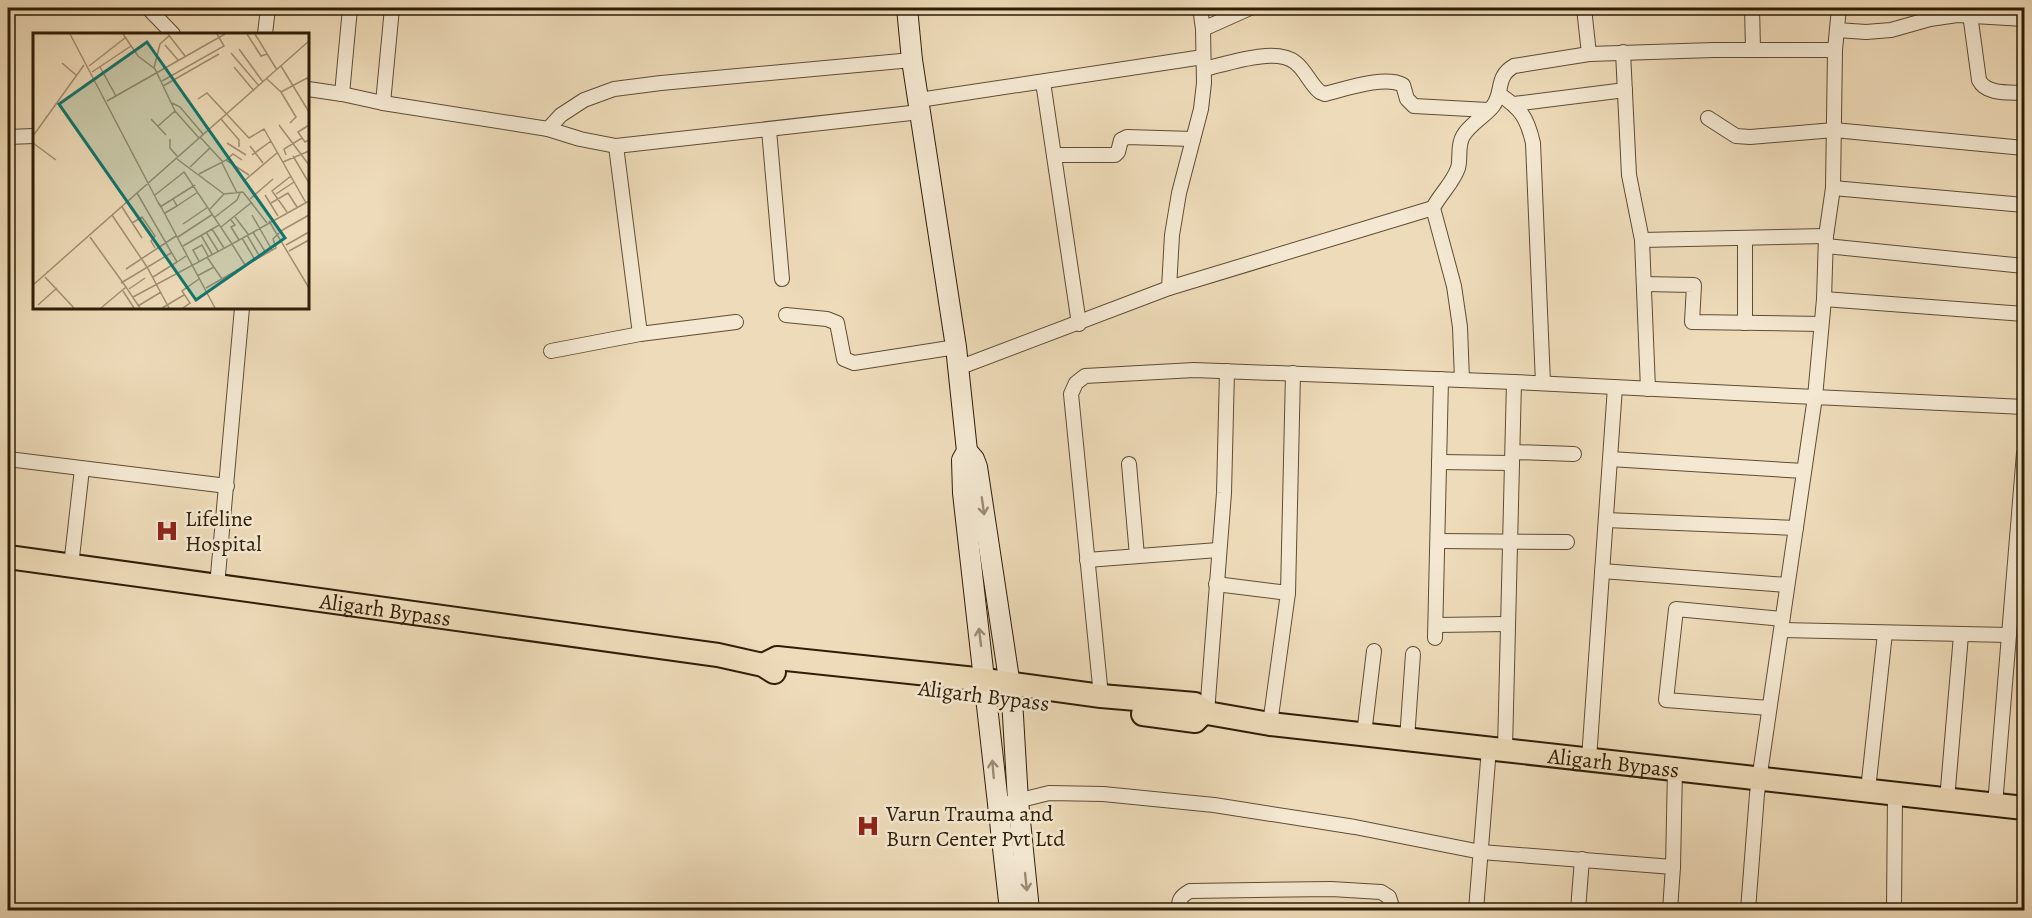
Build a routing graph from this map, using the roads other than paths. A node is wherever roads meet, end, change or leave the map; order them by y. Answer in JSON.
{"nodes":[{"id":1,"x":148,"y":8,"type":"edge"},
{"id":2,"x":268,"y":8,"type":"edge"},
{"id":3,"x":350,"y":8,"type":"edge"},
{"id":4,"x":392,"y":8,"type":"edge"},
{"id":5,"x":907,"y":8,"type":"edge"},
{"id":6,"x":1200,"y":8,"type":"edge"},
{"id":7,"x":1250,"y":8,"type":"edge"},
{"id":8,"x":1584,"y":8,"type":"edge"},
{"id":9,"x":1752,"y":8,"type":"edge"},
{"id":10,"x":1839,"y":8,"type":"edge"},
{"id":11,"x":1962,"y":12,"type":"edge"},
{"id":12,"x":2025,"y":19,"type":"edge"},
{"id":13,"x":1203,"y":28,"type":"junction"},
{"id":14,"x":1837,"y":30,"type":"junction"},
{"id":15,"x":172,"y":33,"type":"edge"},
{"id":16,"x":266,"y":33,"type":"edge"},
{"id":17,"x":1753,"y":50,"type":"junction"},
{"id":18,"x":1835,"y":50,"type":"junction"},
{"id":19,"x":1623,"y":52,"type":"junction"},
{"id":20,"x":1589,"y":54,"type":"junction"},
{"id":21,"x":912,"y":60,"type":"junction"},
{"id":22,"x":1203,"y":63,"type":"junction"},
{"id":23,"x":1043,"y":82,"type":"junction"},
{"id":24,"x":309,"y":89,"type":"edge"},
{"id":25,"x":1625,"y":90,"type":"junction"},
{"id":26,"x":2025,"y":93,"type":"edge"},
{"id":27,"x":342,"y":94,"type":"junction"},
{"id":28,"x":1499,"y":94,"type":"junction"},
{"id":29,"x":383,"y":103,"type":"junction"},
{"id":30,"x":1514,"y":104,"type":"junction"},
{"id":31,"x":920,"y":106,"type":"junction"},
{"id":32,"x":1488,"y":110,"type":"junction"},
{"id":33,"x":1708,"y":118,"type":"dead end"},
{"id":34,"x":548,"y":129,"type":"junction"},
{"id":35,"x":769,"y":130,"type":"junction"},
{"id":36,"x":1834,"y":130,"type":"junction"},
{"id":37,"x":33,"y":136,"type":"edge"},
{"id":38,"x":8,"y":137,"type":"edge"},
{"id":39,"x":1193,"y":139,"type":"junction"},
{"id":40,"x":616,"y":146,"type":"junction"},
{"id":41,"x":2025,"y":148,"type":"edge"},
{"id":42,"x":1054,"y":155,"type":"junction"},
{"id":43,"x":1833,"y":188,"type":"junction"},
{"id":44,"x":2025,"y":205,"type":"edge"},
{"id":45,"x":1433,"y":208,"type":"junction"},
{"id":46,"x":1745,"y":238,"type":"junction"},
{"id":47,"x":1642,"y":240,"type":"junction"},
{"id":48,"x":1826,"y":241,"type":"junction"},
{"id":49,"x":2025,"y":266,"type":"edge"},
{"id":50,"x":782,"y":279,"type":"dead end"},
{"id":51,"x":1644,"y":284,"type":"junction"},
{"id":52,"x":1169,"y":288,"type":"junction"},
{"id":53,"x":1824,"y":298,"type":"junction"},
{"id":54,"x":242,"y":309,"type":"edge"},
{"id":55,"x":2025,"y":314,"type":"edge"},
{"id":56,"x":786,"y":315,"type":"dead end"},
{"id":57,"x":736,"y":322,"type":"dead end"},
{"id":58,"x":1745,"y":323,"type":"junction"},
{"id":59,"x":1079,"y":324,"type":"junction"},
{"id":60,"x":1821,"y":324,"type":"junction"},
{"id":61,"x":640,"y":334,"type":"junction"},
{"id":62,"x":956,"y":347,"type":"junction"},
{"id":63,"x":551,"y":351,"type":"dead end"},
{"id":64,"x":958,"y":368,"type":"junction"},
{"id":65,"x":1227,"y":371,"type":"junction"},
{"id":66,"x":1293,"y":373,"type":"junction"},
{"id":67,"x":1441,"y":379,"type":"junction"},
{"id":68,"x":1461,"y":380,"type":"junction"},
{"id":69,"x":1515,"y":382,"type":"junction"},
{"id":70,"x":1543,"y":383,"type":"junction"},
{"id":71,"x":1616,"y":387,"type":"junction"},
{"id":72,"x":1648,"y":389,"type":"junction"},
{"id":73,"x":1815,"y":397,"type":"junction"},
{"id":74,"x":2025,"y":407,"type":"edge"},
{"id":75,"x":967,"y":451,"type":"junction"},
{"id":76,"x":2025,"y":453,"type":"edge"},
{"id":77,"x":1574,"y":454,"type":"dead end"},
{"id":78,"x":1513,"y":457,"type":"junction"},
{"id":79,"x":8,"y":459,"type":"edge"},
{"id":80,"x":1610,"y":459,"type":"junction"},
{"id":81,"x":1439,"y":462,"type":"junction"},
{"id":82,"x":1129,"y":464,"type":"dead end"},
{"id":83,"x":82,"y":469,"type":"junction"},
{"id":84,"x":1804,"y":471,"type":"junction"},
{"id":85,"x":226,"y":486,"type":"junction"},
{"id":86,"x":1606,"y":520,"type":"junction"},
{"id":87,"x":1796,"y":528,"type":"junction"},
{"id":88,"x":1438,"y":541,"type":"junction"},
{"id":89,"x":1510,"y":542,"type":"junction"},
{"id":90,"x":1567,"y":542,"type":"dead end"},
{"id":91,"x":1218,"y":550,"type":"junction"},
{"id":92,"x":1137,"y":556,"type":"junction"},
{"id":93,"x":8,"y":557,"type":"edge"},
{"id":94,"x":1087,"y":560,"type":"junction"},
{"id":95,"x":72,"y":566,"type":"junction"},
{"id":96,"x":1602,"y":571,"type":"junction"},
{"id":97,"x":1216,"y":584,"type":"junction"},
{"id":98,"x":1787,"y":585,"type":"junction"},
{"id":99,"x":217,"y":586,"type":"junction"},
{"id":100,"x":1288,"y":593,"type":"junction"},
{"id":101,"x":1508,"y":624,"type":"junction"},
{"id":102,"x":1782,"y":624,"type":"junction"},
{"id":103,"x":1886,"y":633,"type":"junction"},
{"id":104,"x":1961,"y":635,"type":"junction"},
{"id":105,"x":2008,"y":636,"type":"junction"},
{"id":106,"x":1374,"y":651,"type":"dead end"},
{"id":107,"x":1413,"y":654,"type":"dead end"},
{"id":108,"x":986,"y":687,"type":"junction"},
{"id":109,"x":1010,"y":691,"type":"junction"},
{"id":110,"x":1101,"y":696,"type":"junction"},
{"id":111,"x":1769,"y":708,"type":"junction"},
{"id":112,"x":1205,"y":712,"type":"junction"},
{"id":113,"x":1270,"y":724,"type":"junction"},
{"id":114,"x":1364,"y":734,"type":"junction"},
{"id":115,"x":1407,"y":739,"type":"junction"},
{"id":116,"x":1494,"y":753,"type":"junction"},
{"id":117,"x":1589,"y":759,"type":"junction"},
{"id":118,"x":1675,"y":774,"type":"junction"},
{"id":119,"x":1868,"y":790,"type":"junction"},
{"id":120,"x":1757,"y":792,"type":"junction"},
{"id":121,"x":1895,"y":793,"type":"junction"},
{"id":122,"x":1947,"y":800,"type":"junction"},
{"id":123,"x":1018,"y":801,"type":"junction"},
{"id":124,"x":1995,"y":805,"type":"junction"},
{"id":125,"x":996,"y":806,"type":"junction"},
{"id":126,"x":2025,"y":808,"type":"edge"},
{"id":127,"x":1481,"y":852,"type":"junction"},
{"id":128,"x":1582,"y":859,"type":"junction"},
{"id":129,"x":1672,"y":867,"type":"junction"},
{"id":130,"x":1010,"y":910,"type":"edge"},
{"id":131,"x":1029,"y":910,"type":"edge"},
{"id":132,"x":1179,"y":910,"type":"edge"},
{"id":133,"x":1393,"y":910,"type":"edge"},
{"id":134,"x":1476,"y":910,"type":"edge"},
{"id":135,"x":1578,"y":910,"type":"edge"},
{"id":136,"x":1670,"y":910,"type":"edge"},
{"id":137,"x":1748,"y":910,"type":"edge"},
{"id":138,"x":1893,"y":910,"type":"edge"}],
"edges":[{"from":1,"to":15,"type":"street"},
{"from":2,"to":16,"type":"street"},
{"from":3,"to":27,"type":"street"},
{"from":4,"to":29,"type":"street"},
{"from":5,"to":21,"type":"main road"},
{"from":6,"to":13,"type":"street"},
{"from":7,"to":13,"type":"street"},
{"from":8,"to":20,"type":"street"},
{"from":9,"to":17,"type":"street"},
{"from":10,"to":14,"type":"street"},
{"from":11,"to":12,"type":"street"},
{"from":11,"to":14,"type":"street"},
{"from":11,"to":26,"type":"street"},
{"from":13,"to":22,"type":"street"},
{"from":14,"to":18,"type":"street"},
{"from":17,"to":18,"type":"street"},
{"from":17,"to":19,"type":"street"},
{"from":18,"to":36,"type":"street"},
{"from":19,"to":20,"type":"street"},
{"from":19,"to":25,"type":"street"},
{"from":20,"to":28,"type":"street"},
{"from":21,"to":31,"type":"main road"},
{"from":21,"to":34,"type":"street"},
{"from":22,"to":23,"type":"street"},
{"from":22,"to":32,"type":"street"},
{"from":22,"to":39,"type":"street"},
{"from":23,"to":31,"type":"street"},
{"from":23,"to":42,"type":"street"},
{"from":24,"to":27,"type":"street"},
{"from":25,"to":30,"type":"street"},
{"from":25,"to":47,"type":"street"},
{"from":27,"to":29,"type":"street"},
{"from":28,"to":30,"type":"street"},
{"from":28,"to":32,"type":"street"},
{"from":29,"to":34,"type":"street"},
{"from":30,"to":70,"type":"street"},
{"from":31,"to":35,"type":"street"},
{"from":31,"to":62,"type":"main road"},
{"from":32,"to":45,"type":"street"},
{"from":33,"to":36,"type":"street"},
{"from":34,"to":40,"type":"street"},
{"from":35,"to":40,"type":"street"},
{"from":35,"to":50,"type":"street"},
{"from":36,"to":41,"type":"street"},
{"from":36,"to":43,"type":"street"},
{"from":37,"to":38,"type":"street"},
{"from":39,"to":42,"type":"street"},
{"from":39,"to":52,"type":"street"},
{"from":40,"to":61,"type":"street"},
{"from":42,"to":59,"type":"street"},
{"from":43,"to":44,"type":"street"},
{"from":43,"to":48,"type":"street"},
{"from":45,"to":52,"type":"street"},
{"from":45,"to":68,"type":"street"},
{"from":46,"to":47,"type":"street"},
{"from":46,"to":48,"type":"street"},
{"from":46,"to":58,"type":"street"},
{"from":47,"to":51,"type":"street"},
{"from":48,"to":49,"type":"street"},
{"from":48,"to":53,"type":"street"},
{"from":51,"to":58,"type":"street"},
{"from":51,"to":72,"type":"street"},
{"from":52,"to":59,"type":"street"},
{"from":53,"to":55,"type":"street"},
{"from":53,"to":60,"type":"street"},
{"from":54,"to":85,"type":"street"},
{"from":56,"to":62,"type":"street"},
{"from":57,"to":61,"type":"street"},
{"from":58,"to":60,"type":"street"},
{"from":59,"to":64,"type":"street"},
{"from":60,"to":73,"type":"street"},
{"from":61,"to":63,"type":"street"},
{"from":62,"to":64,"type":"main road"},
{"from":64,"to":75,"type":"main road"},
{"from":65,"to":66,"type":"street"},
{"from":65,"to":91,"type":"street"},
{"from":65,"to":94,"type":"street"},
{"from":66,"to":67,"type":"street"},
{"from":66,"to":100,"type":"street"},
{"from":67,"to":68,"type":"street"},
{"from":67,"to":81,"type":"street"},
{"from":68,"to":69,"type":"street"},
{"from":69,"to":70,"type":"street"},
{"from":69,"to":78,"type":"street"},
{"from":70,"to":71,"type":"street"},
{"from":71,"to":72,"type":"street"},
{"from":71,"to":80,"type":"street"},
{"from":72,"to":73,"type":"street"},
{"from":73,"to":74,"type":"street"},
{"from":73,"to":84,"type":"street"},
{"from":108,"to":75,"type":"main road","one_way":true},
{"from":75,"to":109,"type":"main road","one_way":true},
{"from":76,"to":105,"type":"street"},
{"from":77,"to":78,"type":"street"},
{"from":78,"to":81,"type":"street"},
{"from":78,"to":89,"type":"street"},
{"from":79,"to":83,"type":"street"},
{"from":80,"to":84,"type":"street"},
{"from":80,"to":86,"type":"street"},
{"from":81,"to":88,"type":"street"},
{"from":82,"to":92,"type":"street"},
{"from":83,"to":85,"type":"street"},
{"from":83,"to":95,"type":"street"},
{"from":84,"to":87,"type":"street"},
{"from":85,"to":99,"type":"street"},
{"from":86,"to":87,"type":"street"},
{"from":86,"to":96,"type":"street"},
{"from":87,"to":98,"type":"street"},
{"from":88,"to":89,"type":"street"},
{"from":88,"to":101,"type":"street"},
{"from":89,"to":90,"type":"street"},
{"from":89,"to":101,"type":"street"},
{"from":91,"to":92,"type":"street"},
{"from":91,"to":97,"type":"street"},
{"from":92,"to":94,"type":"street"},
{"from":93,"to":95,"type":"highway","name":"Aligarh Bypass"},
{"from":94,"to":110,"type":"street"},
{"from":95,"to":99,"type":"highway","name":"Aligarh Bypass"},
{"from":96,"to":98,"type":"street"},
{"from":96,"to":117,"type":"street"},
{"from":97,"to":100,"type":"street"},
{"from":97,"to":112,"type":"street"},
{"from":98,"to":102,"type":"street"},
{"from":99,"to":108,"type":"highway","name":"Aligarh Bypass"},
{"from":100,"to":113,"type":"street"},
{"from":101,"to":116,"type":"street"},
{"from":102,"to":103,"type":"street"},
{"from":102,"to":111,"type":"street"},
{"from":102,"to":111,"type":"street"},
{"from":103,"to":104,"type":"street"},
{"from":103,"to":119,"type":"street"},
{"from":104,"to":105,"type":"street"},
{"from":104,"to":122,"type":"street"},
{"from":105,"to":124,"type":"street"},
{"from":106,"to":114,"type":"street"},
{"from":107,"to":115,"type":"street"},
{"from":108,"to":109,"type":"highway","name":"Aligarh Bypass"},
{"from":125,"to":108,"type":"main road","one_way":true},
{"from":109,"to":110,"type":"highway","name":"Aligarh Bypass"},
{"from":109,"to":112,"type":"highway","name":"Aligarh Bypass"},
{"from":109,"to":123,"type":"main road"},
{"from":110,"to":112,"type":"highway","name":"Aligarh Bypass"},
{"from":111,"to":120,"type":"street"},
{"from":112,"to":113,"type":"highway","name":"Aligarh Bypass"},
{"from":113,"to":114,"type":"highway","name":"Aligarh Bypass"},
{"from":114,"to":115,"type":"highway","name":"Aligarh Bypass"},
{"from":115,"to":116,"type":"highway","name":"Aligarh Bypass"},
{"from":116,"to":117,"type":"highway","name":"Aligarh Bypass"},
{"from":116,"to":127,"type":"street"},
{"from":117,"to":118,"type":"highway","name":"Aligarh Bypass"},
{"from":118,"to":120,"type":"highway","name":"Aligarh Bypass"},
{"from":118,"to":129,"type":"street"},
{"from":119,"to":120,"type":"highway","name":"Aligarh Bypass"},
{"from":119,"to":121,"type":"highway","name":"Aligarh Bypass"},
{"from":120,"to":137,"type":"street"},
{"from":121,"to":122,"type":"highway","name":"Aligarh Bypass"},
{"from":121,"to":138,"type":"street"},
{"from":122,"to":124,"type":"highway","name":"Aligarh Bypass"},
{"from":123,"to":125,"type":"street"},
{"from":123,"to":127,"type":"street"},
{"from":123,"to":131,"type":"main road","one_way":true},
{"from":124,"to":126,"type":"highway","name":"Aligarh Bypass"},
{"from":125,"to":130,"type":"main road"},
{"from":127,"to":128,"type":"street"},
{"from":127,"to":134,"type":"street"},
{"from":128,"to":129,"type":"street"},
{"from":128,"to":135,"type":"street"},
{"from":129,"to":136,"type":"street"},
{"from":132,"to":133,"type":"street"}]}
